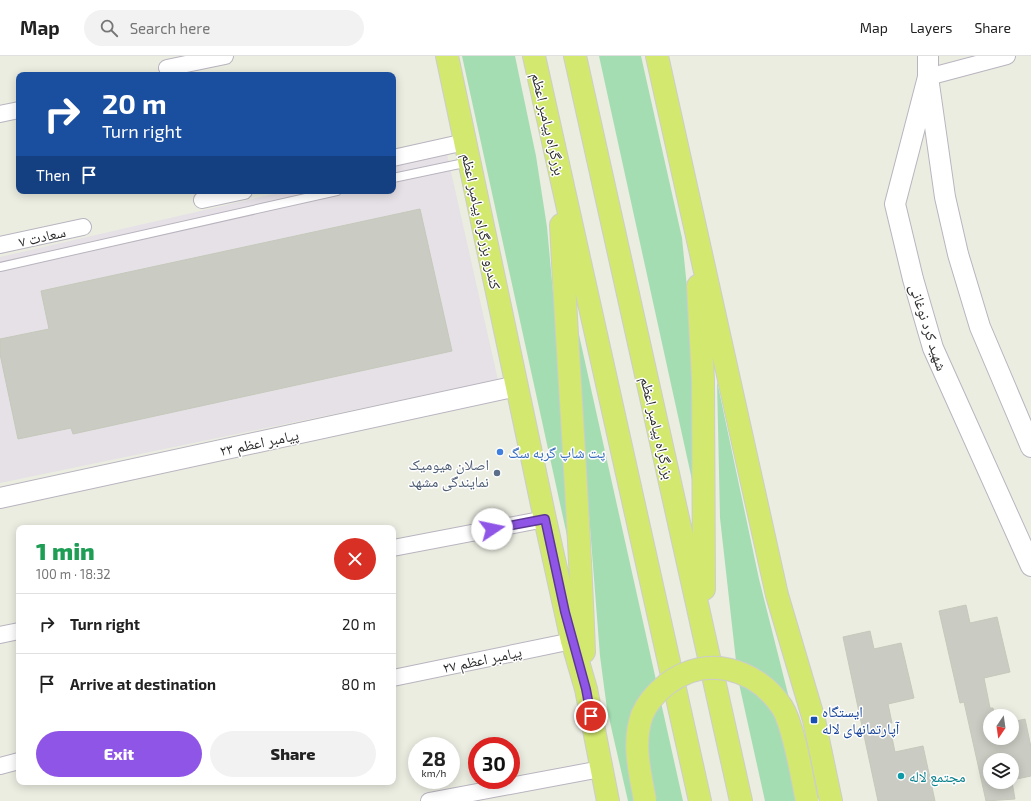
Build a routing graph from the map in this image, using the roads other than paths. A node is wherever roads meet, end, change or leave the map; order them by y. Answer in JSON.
{"nodes":[{"id":1,"x":225,"y":56,"type":"edge"},
{"id":2,"x":447,"y":56,"type":"edge"},
{"id":3,"x":534,"y":56,"type":"edge"},
{"id":4,"x":575,"y":56,"type":"edge"},
{"id":5,"x":657,"y":56,"type":"edge"},
{"id":6,"x":928,"y":56,"type":"edge"},
{"id":7,"x":1007,"y":56,"type":"edge"},
{"id":8,"x":167,"y":68,"type":"dead end"},
{"id":9,"x":928,"y":77,"type":"junction"},
{"id":10,"x":16,"y":111,"type":"edge"},
{"id":11,"x":0,"y":114,"type":"edge"},
{"id":12,"x":467,"y":152,"type":"junction"},
{"id":13,"x":396,"y":158,"type":"edge"},
{"id":14,"x":558,"y":164,"type":"junction"},
{"id":15,"x":396,"y":177,"type":"edge"},
{"id":16,"x":230,"y":194,"type":"edge"},
{"id":17,"x":324,"y":194,"type":"edge"},
{"id":18,"x":202,"y":200,"type":"dead end"},
{"id":19,"x":693,"y":217,"type":"junction"},
{"id":20,"x":83,"y":227,"type":"dead end"},
{"id":21,"x":0,"y":245,"type":"edge"},
{"id":22,"x":0,"y":266,"type":"edge"},
{"id":23,"x":517,"y":386,"type":"junction"},
{"id":24,"x":1031,"y":447,"type":"edge"},
{"id":25,"x":0,"y":498,"type":"edge"},
{"id":26,"x":545,"y":519,"type":"junction"},
{"id":27,"x":396,"y":547,"type":"edge"},
{"id":28,"x":1031,"y":566,"type":"edge"},
{"id":29,"x":16,"y":632,"type":"edge"},
{"id":30,"x":704,"y":633,"type":"junction"},
{"id":31,"x":0,"y":635,"type":"edge"},
{"id":32,"x":572,"y":641,"type":"junction"},
{"id":33,"x":396,"y":677,"type":"edge"},
{"id":34,"x":586,"y":689,"type":"junction"},
{"id":35,"x":16,"y":762,"type":"edge"},
{"id":36,"x":0,"y":766,"type":"edge"},
{"id":37,"x":601,"y":769,"type":"junction"},
{"id":38,"x":429,"y":801,"type":"edge"},
{"id":39,"x":608,"y":801,"type":"edge"},
{"id":40,"x":645,"y":801,"type":"edge"},
{"id":41,"x":700,"y":801,"type":"edge"},
{"id":42,"x":741,"y":801,"type":"edge"},
{"id":43,"x":807,"y":801,"type":"edge"},
{"id":44,"x":831,"y":801,"type":"edge"}],
"edges":[{"from":1,"to":8,"type":"street"},
{"from":2,"to":12,"type":"highway","name":"کندرو بزرگراه پیامبر اعظم"},
{"from":3,"to":14,"type":"highway","name":"بزرگراه پیامبر اعظم"},
{"from":4,"to":30,"type":"highway","name":"بزرگراه پیامبر اعظم"},
{"from":5,"to":19,"type":"highway"},
{"from":6,"to":9,"type":"street","name":"شهید کرد نوغانی"},
{"from":7,"to":9,"type":"street"},
{"from":9,"to":24,"type":"street","name":"شهید کرد نوغانی"},
{"from":9,"to":28,"type":"street","name":"شهید کرد نوغانی"},
{"from":10,"to":11,"type":"street"},
{"from":12,"to":13,"type":"street"},
{"from":12,"to":15,"type":"lane"},
{"from":12,"to":23,"type":"highway","name":"کندرو بزرگراه پیامبر اعظم"},
{"from":14,"to":34,"type":"highway"},
{"from":14,"to":41,"type":"highway","name":"بزرگراه پیامبر اعظم"},
{"from":16,"to":18,"type":"street"},
{"from":17,"to":22,"type":"lane"},
{"from":19,"to":30,"type":"highway"},
{"from":19,"to":44,"type":"highway"},
{"from":20,"to":21,"type":"street","name":"سعادت ۷"},
{"from":23,"to":25,"type":"street","name":"پیامبر اعظم ۲۳"},
{"from":23,"to":26,"type":"highway","name":"کندرو بزرگراه پیامبر اعظم"},
{"from":26,"to":27,"type":"street"},
{"from":26,"to":32,"type":"highway","name":"کندرو بزرگراه پیامبر اعظم"},
{"from":29,"to":31,"type":"street"},
{"from":30,"to":42,"type":"highway","name":"بزرگراه پیامبر اعظم"},
{"from":32,"to":33,"type":"street","name":"پیامبر اعظم ۲۷"},
{"from":32,"to":34,"type":"highway","name":"کندرو بزرگراه پیامبر اعظم"},
{"from":34,"to":37,"type":"highway"},
{"from":35,"to":36,"type":"street"},
{"from":37,"to":38,"type":"street"},
{"from":37,"to":39,"type":"highway"},
{"from":40,"to":43,"type":"highway","bridge":true}]}
